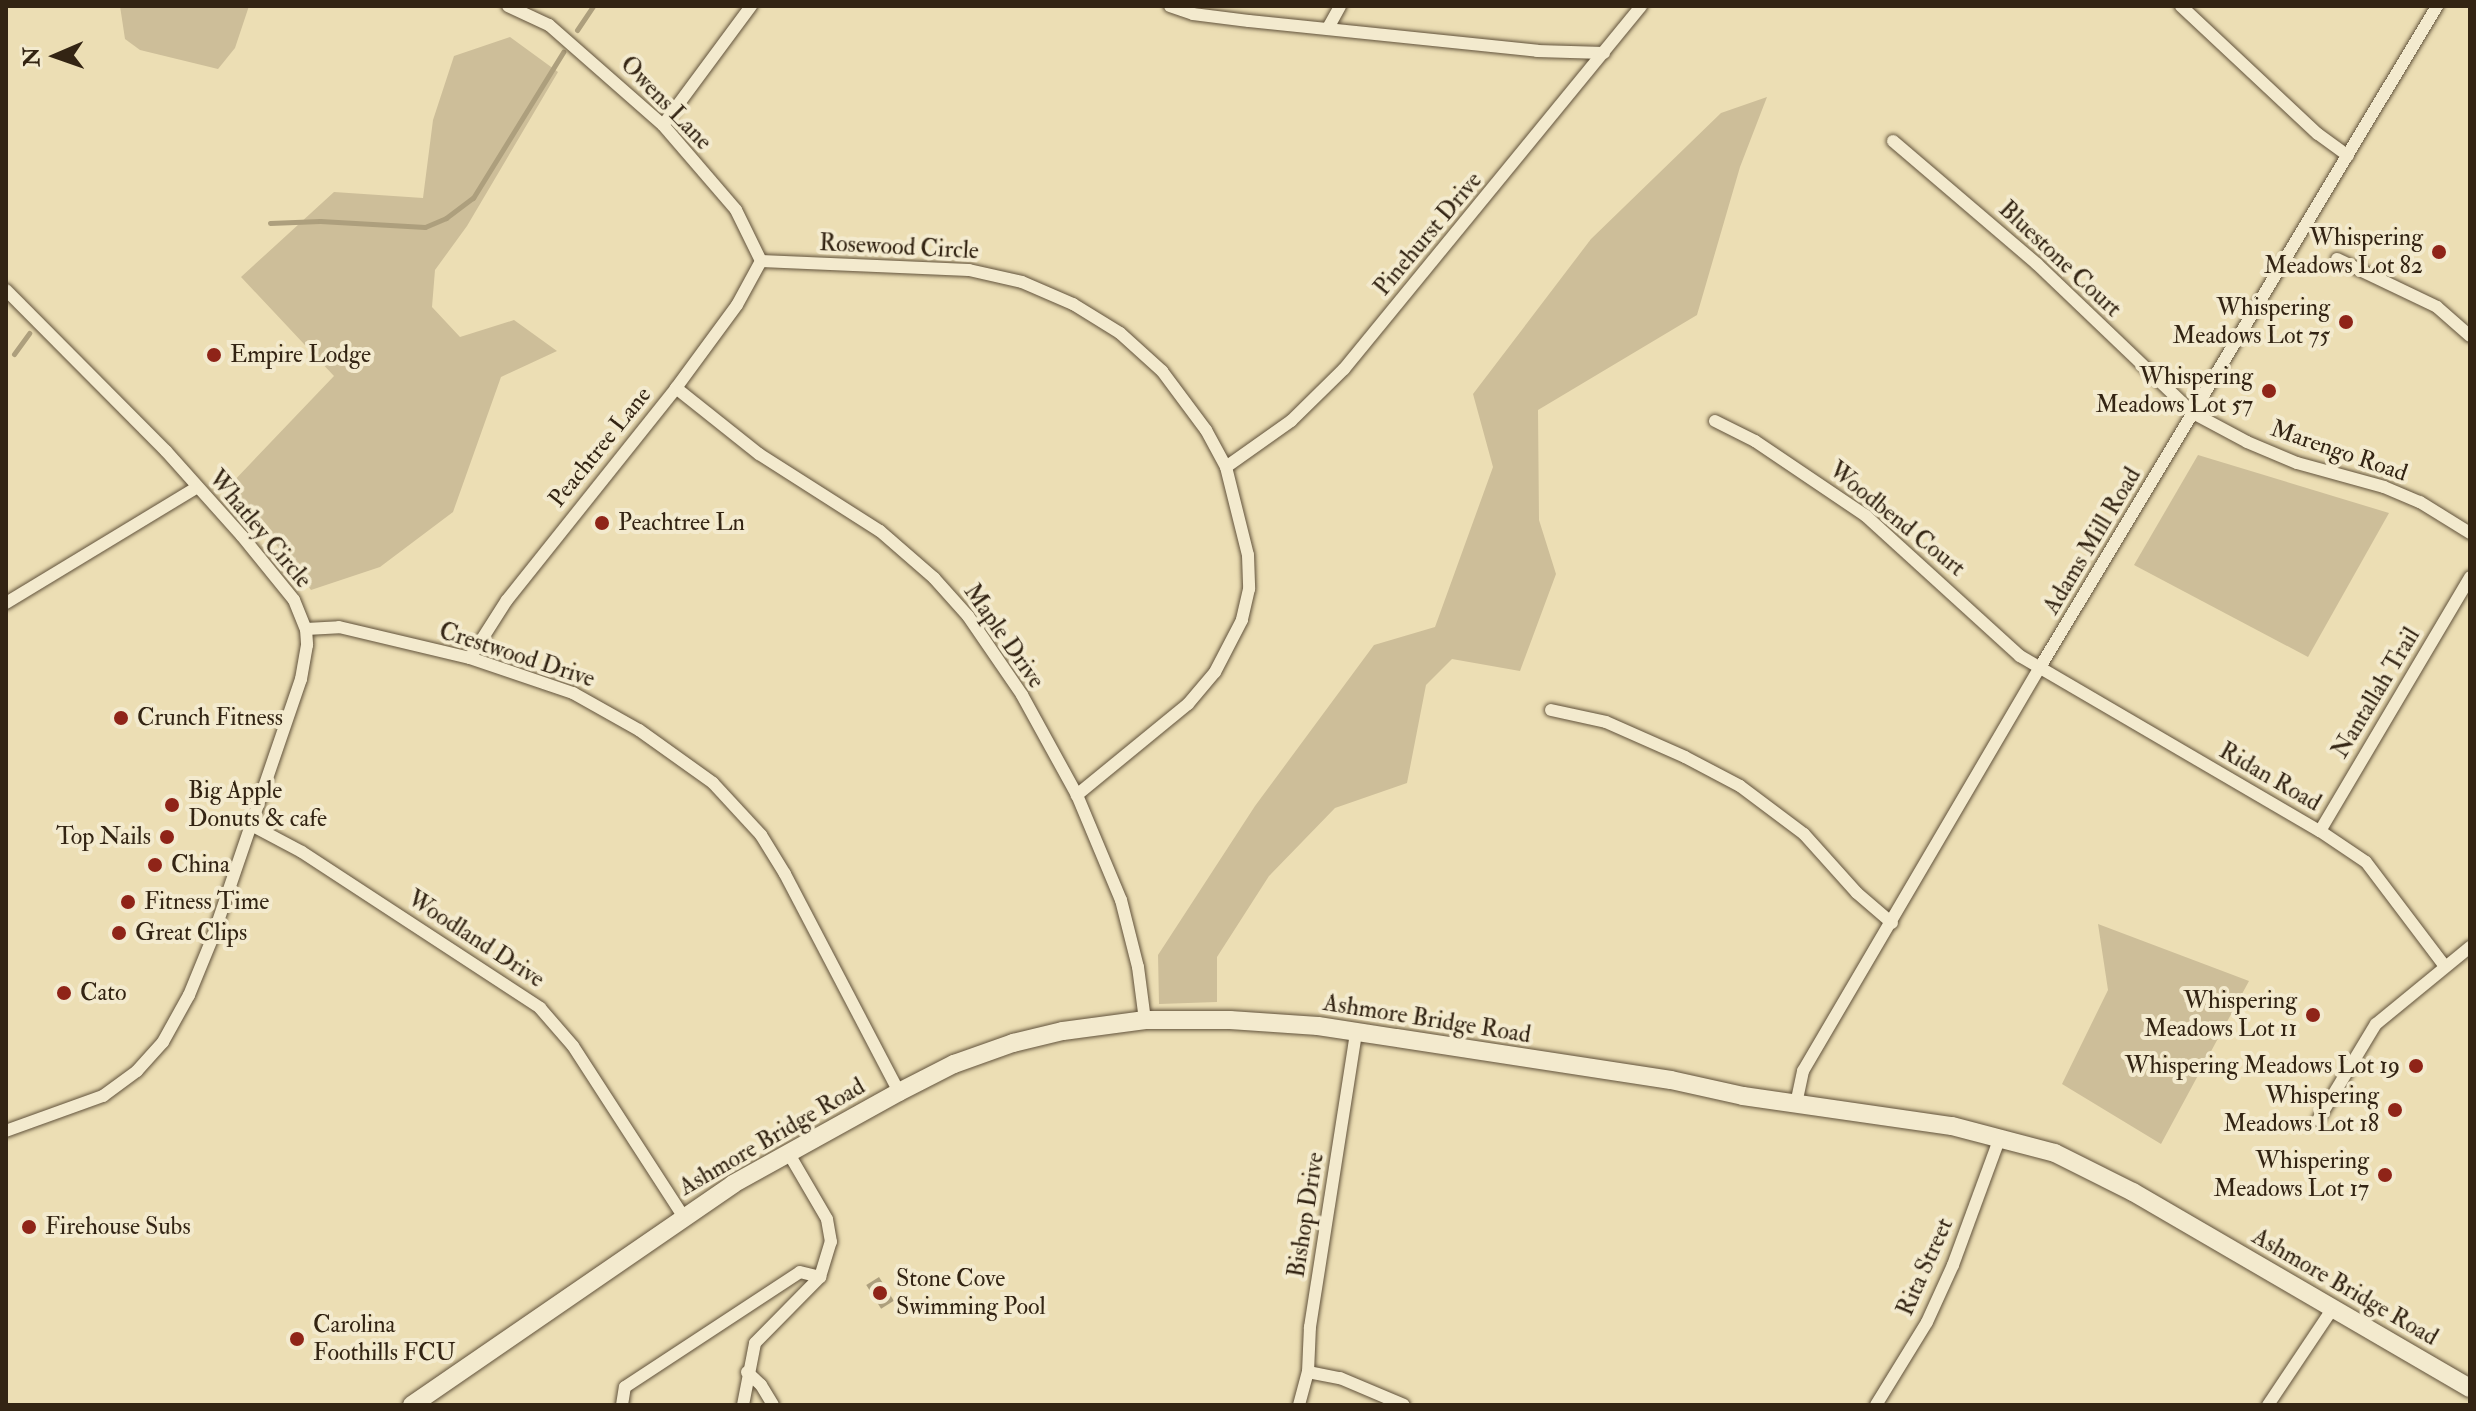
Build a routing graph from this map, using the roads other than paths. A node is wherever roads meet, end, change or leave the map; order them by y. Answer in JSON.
{"nodes":[{"id":1,"x":508,"y":6,"type":"edge"},
{"id":2,"x":751,"y":6,"type":"edge"},
{"id":3,"x":1170,"y":6,"type":"edge"},
{"id":4,"x":1340,"y":6,"type":"edge"},
{"id":5,"x":1641,"y":6,"type":"edge"},
{"id":6,"x":2181,"y":6,"type":"edge"},
{"id":7,"x":2437,"y":6,"type":"edge"},
{"id":8,"x":1328,"y":28,"type":"junction"},
{"id":9,"x":1604,"y":53,"type":"junction"},
{"id":10,"x":663,"y":125,"type":"junction"},
{"id":11,"x":1893,"y":141,"type":"dead end"},
{"id":12,"x":2348,"y":156,"type":"junction"},
{"id":13,"x":2337,"y":259,"type":"dead end"},
{"id":14,"x":761,"y":261,"type":"junction"},
{"id":15,"x":6,"y":290,"type":"edge"},
{"id":16,"x":2470,"y":336,"type":"edge"},
{"id":17,"x":676,"y":388,"type":"junction"},
{"id":18,"x":2193,"y":413,"type":"junction"},
{"id":19,"x":1715,"y":421,"type":"dead end"},
{"id":20,"x":1226,"y":467,"type":"junction"},
{"id":21,"x":196,"y":488,"type":"junction"},
{"id":22,"x":2470,"y":533,"type":"edge"},
{"id":23,"x":2470,"y":577,"type":"edge"},
{"id":24,"x":6,"y":603,"type":"edge"},
{"id":25,"x":306,"y":629,"type":"junction"},
{"id":26,"x":470,"y":658,"type":"junction"},
{"id":27,"x":2039,"y":669,"type":"junction"},
{"id":28,"x":1551,"y":710,"type":"dead end"},
{"id":29,"x":1077,"y":795,"type":"junction"},
{"id":30,"x":253,"y":826,"type":"junction"},
{"id":31,"x":2320,"y":831,"type":"junction"},
{"id":32,"x":1892,"y":923,"type":"junction"},
{"id":33,"x":2470,"y":947,"type":"edge"},
{"id":34,"x":2444,"y":965,"type":"junction"},
{"id":35,"x":1145,"y":1020,"type":"junction"},
{"id":36,"x":1356,"y":1032,"type":"junction"},
{"id":37,"x":899,"y":1092,"type":"junction"},
{"id":38,"x":1796,"y":1104,"type":"junction"},
{"id":39,"x":2318,"y":1120,"type":"dead end"},
{"id":40,"x":6,"y":1131,"type":"edge"},
{"id":41,"x":1999,"y":1140,"type":"junction"},
{"id":42,"x":789,"y":1154,"type":"junction"},
{"id":43,"x":683,"y":1216,"type":"junction"},
{"id":44,"x":820,"y":1277,"type":"junction"},
{"id":45,"x":2333,"y":1308,"type":"junction"},
{"id":46,"x":747,"y":1372,"type":"junction"},
{"id":47,"x":1308,"y":1372,"type":"junction"},
{"id":48,"x":2470,"y":1388,"type":"edge"},
{"id":49,"x":412,"y":1405,"type":"edge"},
{"id":50,"x":622,"y":1405,"type":"edge"},
{"id":51,"x":743,"y":1405,"type":"edge"},
{"id":52,"x":773,"y":1405,"type":"edge"},
{"id":53,"x":1299,"y":1405,"type":"edge"},
{"id":54,"x":1404,"y":1405,"type":"edge"},
{"id":55,"x":1876,"y":1405,"type":"edge"},
{"id":56,"x":2268,"y":1405,"type":"edge"}],
"edges":[{"from":1,"to":10,"type":"street","name":"Owens Lane"},
{"from":2,"to":10,"type":"street"},
{"from":3,"to":8,"type":"street"},
{"from":4,"to":8,"type":"street"},
{"from":5,"to":9,"type":"street","name":"Pinehurst Drive"},
{"from":6,"to":12,"type":"street"},
{"from":7,"to":12,"type":"street","name":"Adams Mill Road"},
{"from":8,"to":9,"type":"street"},
{"from":9,"to":20,"type":"street","name":"Pinehurst Drive"},
{"from":10,"to":14,"type":"street","name":"Owens Lane"},
{"from":11,"to":18,"type":"street","name":"Bluestone Court"},
{"from":12,"to":18,"type":"street","name":"Adams Mill Road"},
{"from":13,"to":16,"type":"street"},
{"from":14,"to":17,"type":"street","name":"Peachtree Lane"},
{"from":14,"to":20,"type":"street","name":"Rosewood Circle"},
{"from":15,"to":21,"type":"street","name":"Whatley Circle"},
{"from":17,"to":26,"type":"street","name":"Peachtree Lane"},
{"from":17,"to":29,"type":"street","name":"Maple Drive"},
{"from":18,"to":22,"type":"street","name":"Marengo Road"},
{"from":18,"to":27,"type":"street","name":"Adams Mill Road"},
{"from":19,"to":27,"type":"street","name":"Woodbend Court"},
{"from":20,"to":29,"type":"street","name":"Rosewood Circle"},
{"from":21,"to":24,"type":"street"},
{"from":21,"to":25,"type":"street","name":"Whatley Circle"},
{"from":23,"to":31,"type":"street","name":"Nantallah Trail"},
{"from":25,"to":26,"type":"street","name":"Crestwood Drive"},
{"from":25,"to":30,"type":"street","name":"Whatley Circle"},
{"from":26,"to":37,"type":"street","name":"Crestwood Drive"},
{"from":27,"to":31,"type":"street","name":"Ridan Road"},
{"from":27,"to":32,"type":"street","name":"Adams Mill Road"},
{"from":28,"to":32,"type":"street"},
{"from":29,"to":35,"type":"street","name":"Maple Drive"},
{"from":30,"to":40,"type":"street","name":"Whatley Circle"},
{"from":30,"to":43,"type":"street","name":"Woodland Drive"},
{"from":31,"to":34,"type":"street","name":"Ridan Road"},
{"from":32,"to":38,"type":"street","name":"Adams Mill Road"},
{"from":33,"to":34,"type":"street"},
{"from":34,"to":39,"type":"street"},
{"from":35,"to":36,"type":"main road","name":"Ashmore Bridge Road"},
{"from":35,"to":37,"type":"main road","name":"Ashmore Bridge Road"},
{"from":36,"to":38,"type":"main road","name":"Ashmore Bridge Road"},
{"from":36,"to":47,"type":"street","name":"Bishop Drive"},
{"from":37,"to":42,"type":"main road","name":"Ashmore Bridge Road"},
{"from":38,"to":41,"type":"main road","name":"Ashmore Bridge Road"},
{"from":41,"to":45,"type":"main road","name":"Ashmore Bridge Road"},
{"from":41,"to":55,"type":"street","name":"Rita Street"},
{"from":42,"to":43,"type":"main road","name":"Ashmore Bridge Road"},
{"from":42,"to":44,"type":"street"},
{"from":43,"to":49,"type":"main road","name":"Ashmore Bridge Road"},
{"from":44,"to":46,"type":"street"},
{"from":44,"to":50,"type":"street"},
{"from":45,"to":48,"type":"main road","name":"Ashmore Bridge Road"},
{"from":45,"to":56,"type":"street"},
{"from":46,"to":51,"type":"street"},
{"from":46,"to":52,"type":"street"},
{"from":47,"to":53,"type":"street","name":"Bishop Drive"},
{"from":47,"to":54,"type":"street"}]}
